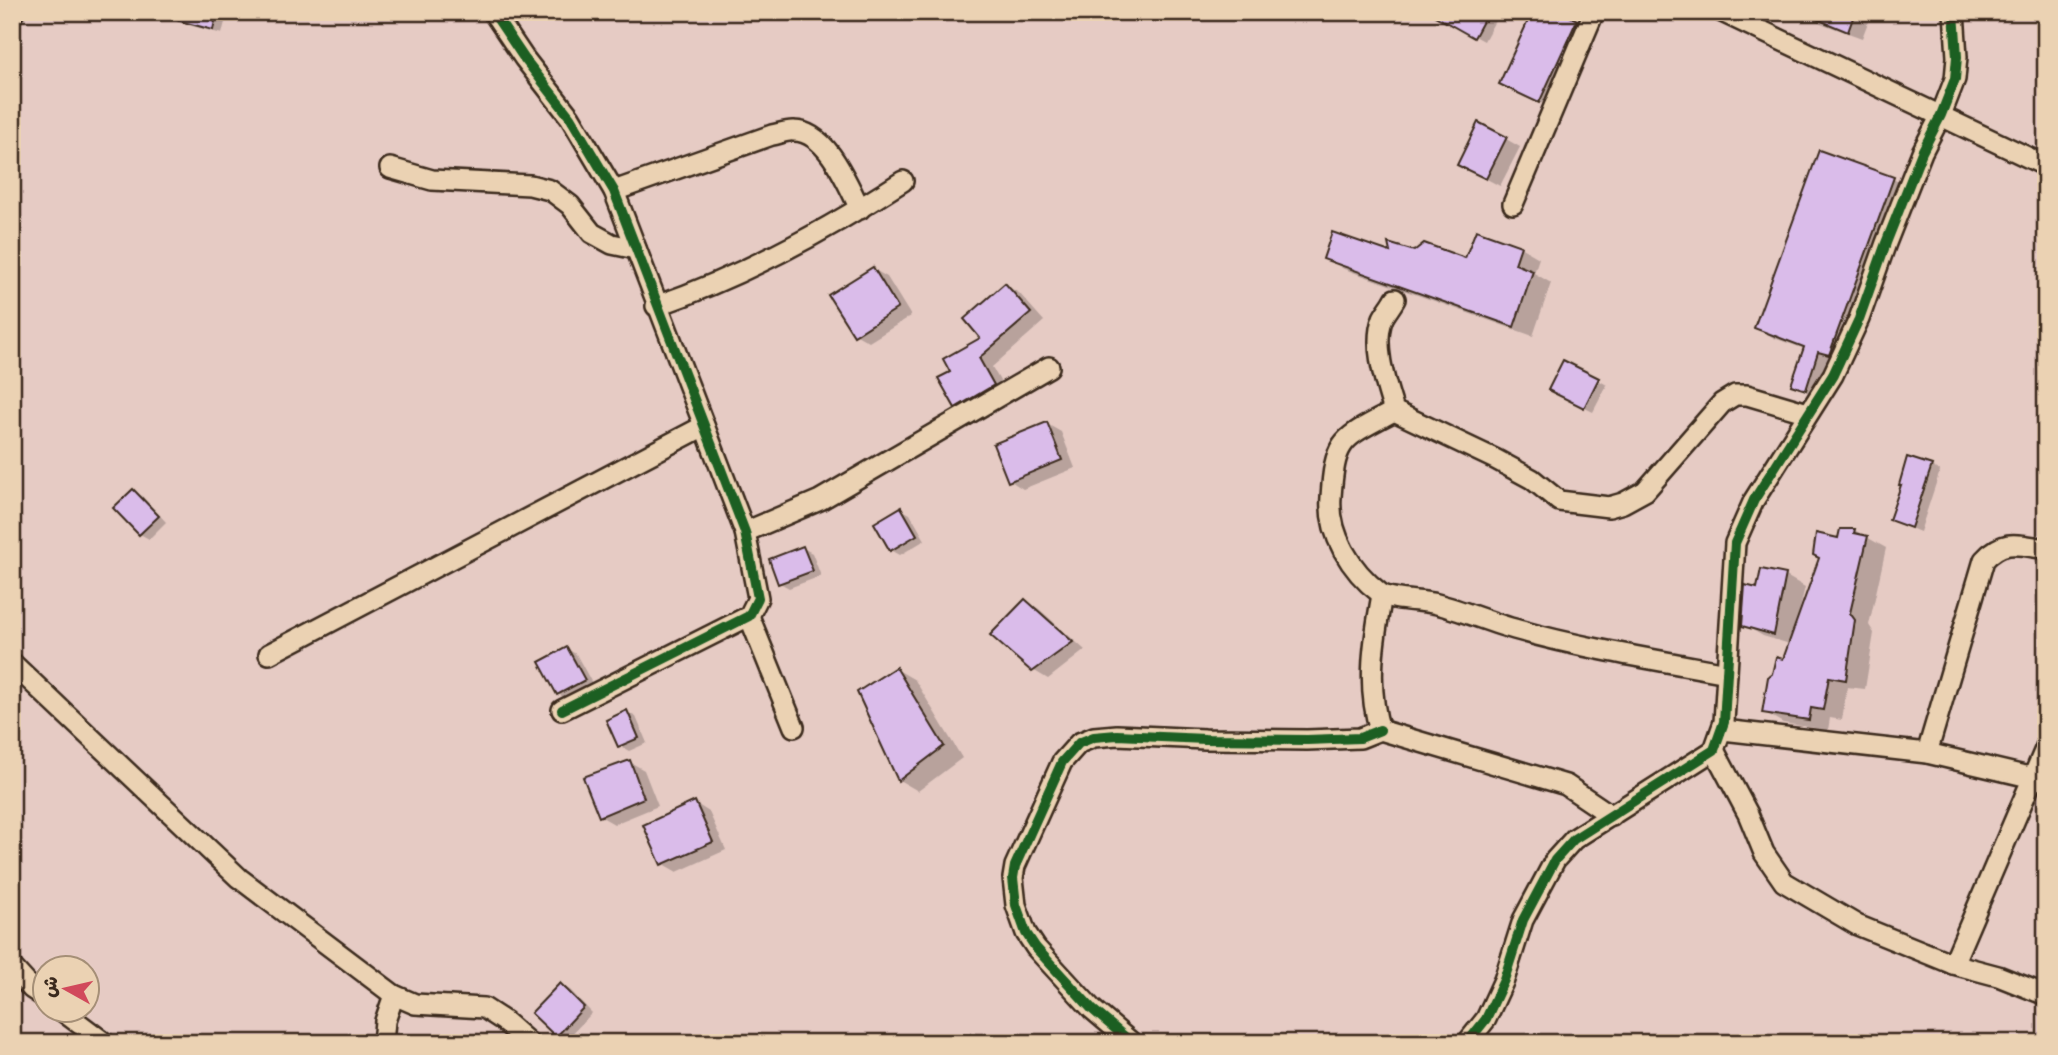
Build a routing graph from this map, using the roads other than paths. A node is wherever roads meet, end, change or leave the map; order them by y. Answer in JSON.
{"nodes":[{"id":1,"x":493,"y":12,"type":"edge"},
{"id":2,"x":1594,"y":12,"type":"edge"},
{"id":3,"x":1722,"y":12,"type":"edge"},
{"id":4,"x":1954,"y":12,"type":"edge"},
{"id":5,"x":1941,"y":115,"type":"junction"},
{"id":6,"x":2046,"y":166,"type":"edge"},
{"id":7,"x":390,"y":168,"type":"dead end"},
{"id":8,"x":903,"y":181,"type":"dead end"},
{"id":9,"x":614,"y":191,"type":"junction"},
{"id":10,"x":1513,"y":204,"type":"dead end"},
{"id":11,"x":860,"y":209,"type":"junction"},
{"id":12,"x":636,"y":249,"type":"junction"},
{"id":13,"x":1395,"y":299,"type":"dead end"},
{"id":14,"x":656,"y":306,"type":"junction"},
{"id":15,"x":1049,"y":367,"type":"dead end"},
{"id":16,"x":1394,"y":411,"type":"junction"},
{"id":17,"x":1808,"y":413,"type":"junction"},
{"id":18,"x":704,"y":426,"type":"junction"},
{"id":19,"x":745,"y":532,"type":"junction"},
{"id":20,"x":2046,"y":549,"type":"edge"},
{"id":21,"x":1382,"y":595,"type":"junction"},
{"id":22,"x":749,"y":616,"type":"junction"},
{"id":23,"x":269,"y":654,"type":"dead end"},
{"id":24,"x":12,"y":663,"type":"edge"},
{"id":25,"x":1727,"y":673,"type":"junction"},
{"id":26,"x":562,"y":710,"type":"dead end"},
{"id":27,"x":794,"y":727,"type":"dead end"},
{"id":28,"x":1380,"y":730,"type":"junction"},
{"id":29,"x":1723,"y":730,"type":"junction"},
{"id":30,"x":2046,"y":747,"type":"edge"},
{"id":31,"x":1714,"y":750,"type":"junction"},
{"id":32,"x":1927,"y":753,"type":"junction"},
{"id":33,"x":2039,"y":780,"type":"edge"},
{"id":34,"x":1612,"y":816,"type":"junction"},
{"id":35,"x":1953,"y":964,"type":"junction"},
{"id":36,"x":12,"y":967,"type":"edge"},
{"id":37,"x":32,"y":989,"type":"edge"},
{"id":38,"x":394,"y":995,"type":"junction"},
{"id":39,"x":2046,"y":995,"type":"edge"},
{"id":40,"x":80,"y":1024,"type":"edge"},
{"id":41,"x":105,"y":1043,"type":"edge"},
{"id":42,"x":383,"y":1043,"type":"edge"},
{"id":43,"x":529,"y":1043,"type":"edge"},
{"id":44,"x":1132,"y":1043,"type":"edge"},
{"id":45,"x":1467,"y":1043,"type":"edge"}],
"edges":[{"from":1,"to":9,"type":"street"},
{"from":2,"to":10,"type":"street"},
{"from":3,"to":5,"type":"street"},
{"from":4,"to":5,"type":"street"},
{"from":5,"to":6,"type":"street"},
{"from":5,"to":17,"type":"street"},
{"from":7,"to":12,"type":"street"},
{"from":8,"to":11,"type":"street"},
{"from":9,"to":11,"type":"street"},
{"from":9,"to":12,"type":"street"},
{"from":11,"to":14,"type":"street"},
{"from":12,"to":14,"type":"street"},
{"from":13,"to":16,"type":"street"},
{"from":14,"to":18,"type":"street"},
{"from":15,"to":19,"type":"street"},
{"from":16,"to":17,"type":"street"},
{"from":16,"to":21,"type":"street"},
{"from":17,"to":25,"type":"street"},
{"from":18,"to":19,"type":"street"},
{"from":18,"to":23,"type":"street"},
{"from":19,"to":22,"type":"street"},
{"from":20,"to":32,"type":"street"},
{"from":21,"to":25,"type":"street"},
{"from":21,"to":28,"type":"street"},
{"from":22,"to":26,"type":"street"},
{"from":22,"to":27,"type":"street"},
{"from":24,"to":38,"type":"street"},
{"from":25,"to":29,"type":"street"},
{"from":28,"to":34,"type":"street"},
{"from":28,"to":44,"type":"street"},
{"from":29,"to":31,"type":"street"},
{"from":29,"to":32,"type":"street"},
{"from":30,"to":33,"type":"street"},
{"from":31,"to":34,"type":"street"},
{"from":31,"to":35,"type":"street"},
{"from":32,"to":33,"type":"street"},
{"from":33,"to":35,"type":"street"},
{"from":34,"to":45,"type":"street"},
{"from":35,"to":39,"type":"street"},
{"from":36,"to":37,"type":"street"},
{"from":38,"to":42,"type":"street"},
{"from":38,"to":43,"type":"street"},
{"from":40,"to":41,"type":"street"}]}
